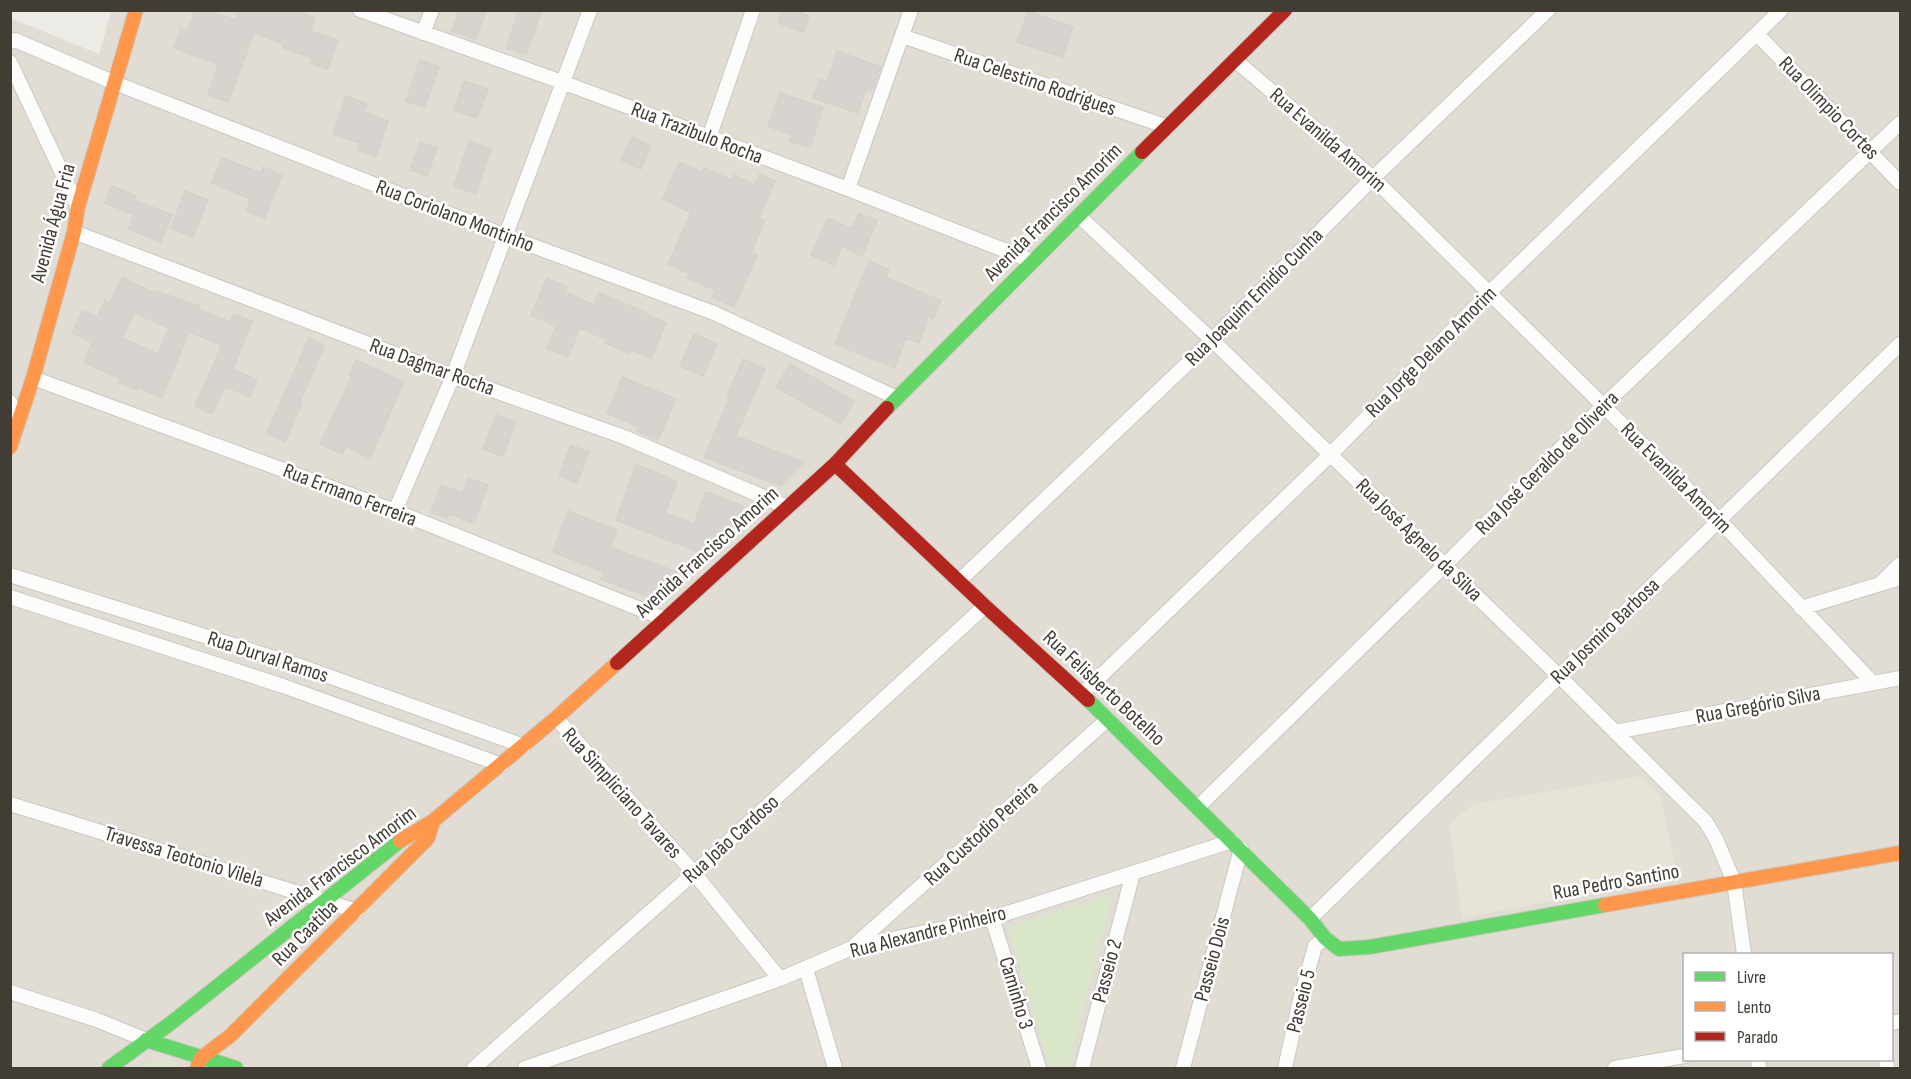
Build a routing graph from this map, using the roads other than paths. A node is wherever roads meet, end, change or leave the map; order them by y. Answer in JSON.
{"nodes":[{"id":1,"x":136,"y":10,"type":"edge"},
{"id":2,"x":360,"y":10,"type":"edge"},
{"id":3,"x":432,"y":10,"type":"edge"},
{"id":4,"x":590,"y":10,"type":"edge"},
{"id":5,"x":753,"y":10,"type":"edge"},
{"id":6,"x":910,"y":10,"type":"edge"},
{"id":7,"x":1285,"y":10,"type":"edge"},
{"id":8,"x":1548,"y":10,"type":"edge"},
{"id":9,"x":1781,"y":10,"type":"edge"},
{"id":10,"x":423,"y":33,"type":"junction"},
{"id":11,"x":1758,"y":34,"type":"junction"},
{"id":12,"x":902,"y":36,"type":"junction"},
{"id":13,"x":10,"y":42,"type":"edge"},
{"id":14,"x":1235,"y":60,"type":"junction"},
{"id":15,"x":10,"y":62,"type":"edge"},
{"id":16,"x":562,"y":82,"type":"junction"},
{"id":17,"x":115,"y":83,"type":"junction"},
{"id":18,"x":1900,"y":123,"type":"edge"},
{"id":19,"x":1168,"y":127,"type":"junction"},
{"id":20,"x":709,"y":138,"type":"junction"},
{"id":21,"x":1871,"y":152,"type":"junction"},
{"id":22,"x":1373,"y":178,"type":"junction"},
{"id":23,"x":1900,"y":183,"type":"edge"},
{"id":24,"x":848,"y":189,"type":"junction"},
{"id":25,"x":78,"y":207,"type":"junction"},
{"id":26,"x":1079,"y":216,"type":"junction"},
{"id":27,"x":74,"y":232,"type":"junction"},
{"id":28,"x":506,"y":236,"type":"junction"},
{"id":29,"x":1032,"y":261,"type":"junction"},
{"id":30,"x":1490,"y":292,"type":"junction"},
{"id":31,"x":1212,"y":340,"type":"junction"},
{"id":32,"x":1900,"y":344,"type":"edge"},
{"id":33,"x":453,"y":376,"type":"junction"},
{"id":34,"x":33,"y":378,"type":"junction"},
{"id":35,"x":897,"y":398,"type":"junction"},
{"id":36,"x":10,"y":402,"type":"edge"},
{"id":37,"x":1604,"y":405,"type":"junction"},
{"id":38,"x":18,"y":420,"type":"junction"},
{"id":39,"x":10,"y":447,"type":"edge"},
{"id":40,"x":1330,"y":455,"type":"junction"},
{"id":41,"x":835,"y":464,"type":"junction"},
{"id":42,"x":788,"y":507,"type":"junction"},
{"id":43,"x":396,"y":511,"type":"junction"},
{"id":44,"x":1720,"y":521,"type":"junction"},
{"id":45,"x":1900,"y":564,"type":"edge"},
{"id":46,"x":1445,"y":565,"type":"junction"},
{"id":47,"x":10,"y":575,"type":"edge"},
{"id":48,"x":1900,"y":578,"type":"edge"},
{"id":49,"x":959,"y":581,"type":"junction"},
{"id":50,"x":1880,"y":583,"type":"junction"},
{"id":51,"x":10,"y":597,"type":"edge"},
{"id":52,"x":985,"y":606,"type":"junction"},
{"id":53,"x":1801,"y":608,"type":"junction"},
{"id":54,"x":665,"y":619,"type":"junction"},
{"id":55,"x":1558,"y":675,"type":"junction"},
{"id":56,"x":1900,"y":678,"type":"edge"},
{"id":57,"x":1873,"y":683,"type":"junction"},
{"id":58,"x":1082,"y":693,"type":"junction"},
{"id":59,"x":556,"y":718,"type":"junction"},
{"id":60,"x":1108,"y":719,"type":"junction"},
{"id":61,"x":1615,"y":732,"type":"junction"},
{"id":62,"x":524,"y":746,"type":"junction"},
{"id":63,"x":501,"y":765,"type":"junction"},
{"id":64,"x":10,"y":804,"type":"edge"},
{"id":65,"x":1198,"y":807,"type":"junction"},
{"id":66,"x":434,"y":821,"type":"junction"},
{"id":67,"x":1236,"y":845,"type":"junction"},
{"id":68,"x":1900,"y":853,"type":"edge"},
{"id":69,"x":694,"y":873,"type":"junction"},
{"id":70,"x":1133,"y":873,"type":"junction"},
{"id":71,"x":1734,"y":882,"type":"junction"},
{"id":72,"x":326,"y":900,"type":"junction"},
{"id":73,"x":357,"y":911,"type":"junction"},
{"id":74,"x":992,"y":918,"type":"junction"},
{"id":75,"x":1310,"y":919,"type":"junction"},
{"id":76,"x":1325,"y":938,"type":"junction"},
{"id":77,"x":854,"y":947,"type":"junction"},
{"id":78,"x":1339,"y":949,"type":"joint"},
{"id":79,"x":1744,"y":953,"type":"edge"},
{"id":80,"x":807,"y":969,"type":"junction"},
{"id":81,"x":780,"y":979,"type":"junction"},
{"id":82,"x":10,"y":992,"type":"edge"},
{"id":83,"x":146,"y":1040,"type":"junction"},
{"id":84,"x":1683,"y":1056,"type":"edge"},
{"id":85,"x":199,"y":1063,"type":"edge"},
{"id":86,"x":109,"y":1068,"type":"edge"},
{"id":87,"x":236,"y":1068,"type":"edge"},
{"id":88,"x":474,"y":1068,"type":"edge"},
{"id":89,"x":525,"y":1068,"type":"edge"},
{"id":90,"x":835,"y":1068,"type":"edge"},
{"id":91,"x":1039,"y":1068,"type":"edge"},
{"id":92,"x":1082,"y":1068,"type":"edge"},
{"id":93,"x":1183,"y":1068,"type":"edge"},
{"id":94,"x":1285,"y":1068,"type":"edge"},
{"id":95,"x":1616,"y":1068,"type":"edge"}],
"edges":[{"from":1,"to":17,"type":"main road","name":"Avenida Água Fria"},
{"from":2,"to":10,"type":"street","name":"Rua Trazibulo Rocha"},
{"from":3,"to":10,"type":"street"},
{"from":4,"to":16,"type":"street"},
{"from":5,"to":20,"type":"street"},
{"from":6,"to":12,"type":"street"},
{"from":7,"to":14,"type":"main road","name":"Avenida Francisco Amorim"},
{"from":8,"to":22,"type":"street","name":"Rua Joaquim Emidio Cunha"},
{"from":9,"to":11,"type":"street","name":"Rua Jorge Delano Amorim"},
{"from":10,"to":16,"type":"street","name":"Rua Trazibulo Rocha"},
{"from":11,"to":21,"type":"street","name":"Rua Olimpio Cortes"},
{"from":11,"to":30,"type":"street","name":"Rua Jorge Delano Amorim"},
{"from":12,"to":19,"type":"street","name":"Rua Celestino Rodrigues"},
{"from":12,"to":24,"type":"street"},
{"from":13,"to":17,"type":"street","name":"Rua Coriolano Montinho"},
{"from":14,"to":19,"type":"main road","name":"Avenida Francisco Amorim"},
{"from":14,"to":22,"type":"street","name":"Rua Evanilda Amorim"},
{"from":15,"to":25,"type":"street"},
{"from":16,"to":20,"type":"street","name":"Rua Trazibulo Rocha"},
{"from":16,"to":28,"type":"street"},
{"from":17,"to":25,"type":"main road","name":"Avenida Água Fria"},
{"from":17,"to":28,"type":"street","name":"Rua Coriolano Montinho"},
{"from":18,"to":21,"type":"street","name":"Rua José Geraldo de Oliveira"},
{"from":19,"to":26,"type":"main road","name":"Avenida Francisco Amorim"},
{"from":20,"to":24,"type":"street","name":"Rua Trazibulo Rocha"},
{"from":21,"to":23,"type":"street","name":"Rua Olimpio Cortes"},
{"from":21,"to":37,"type":"street","name":"Rua José Geraldo de Oliveira"},
{"from":22,"to":30,"type":"street","name":"Rua Evanilda Amorim"},
{"from":22,"to":31,"type":"street","name":"Rua Joaquim Emidio Cunha"},
{"from":24,"to":29,"type":"street","name":"Rua Trazibulo Rocha"},
{"from":25,"to":27,"type":"main road","name":"Avenida Água Fria"},
{"from":26,"to":29,"type":"main road","name":"Avenida Francisco Amorim"},
{"from":26,"to":31,"type":"street","name":"Rua José Agnelo da Silva"},
{"from":27,"to":33,"type":"street","name":"Rua Dagmar Rocha"},
{"from":27,"to":34,"type":"main road","name":"Avenida Água Fria"},
{"from":28,"to":33,"type":"street"},
{"from":28,"to":35,"type":"street","name":"Rua Coriolano Montinho"},
{"from":29,"to":35,"type":"main road","name":"Avenida Francisco Amorim"},
{"from":30,"to":37,"type":"street","name":"Rua Evanilda Amorim"},
{"from":30,"to":40,"type":"street","name":"Rua Jorge Delano Amorim"},
{"from":31,"to":40,"type":"street","name":"Rua José Agnelo da Silva"},
{"from":31,"to":49,"type":"street","name":"Rua Joaquim Emidio Cunha"},
{"from":32,"to":44,"type":"street","name":"Rua Josmiro Barbosa"},
{"from":33,"to":42,"type":"street","name":"Rua Dagmar Rocha"},
{"from":33,"to":43,"type":"street"},
{"from":34,"to":38,"type":"main road","name":"Avenida Água Fria"},
{"from":34,"to":43,"type":"street","name":"Rua Ermano Ferreira"},
{"from":35,"to":41,"type":"main road","name":"Avenida Francisco Amorim"},
{"from":36,"to":38,"type":"street"},
{"from":37,"to":44,"type":"street","name":"Rua Evanilda Amorim"},
{"from":37,"to":46,"type":"street","name":"Rua José Geraldo de Oliveira"},
{"from":38,"to":39,"type":"main road","name":"Avenida Água Fria"},
{"from":40,"to":46,"type":"street","name":"Rua José Agnelo da Silva"},
{"from":40,"to":58,"type":"street","name":"Rua Jorge Delano Amorim"},
{"from":41,"to":42,"type":"main road","name":"Avenida Francisco Amorim"},
{"from":41,"to":49,"type":"main road","name":"Rua Felisberto Botelho"},
{"from":42,"to":54,"type":"main road","name":"Avenida Francisco Amorim"},
{"from":43,"to":54,"type":"street","name":"Rua Ermano Ferreira"},
{"from":44,"to":53,"type":"street","name":"Rua Evanilda Amorim"},
{"from":44,"to":55,"type":"street","name":"Rua Josmiro Barbosa"},
{"from":45,"to":50,"type":"street"},
{"from":46,"to":55,"type":"street","name":"Rua José Agnelo da Silva"},
{"from":46,"to":65,"type":"street","name":"Rua José Geraldo de Oliveira"},
{"from":47,"to":62,"type":"street","name":"Rua Durval Ramos"},
{"from":48,"to":50,"type":"street"},
{"from":49,"to":52,"type":"main road","name":"Rua Felisberto Botelho"},
{"from":50,"to":53,"type":"street"},
{"from":51,"to":63,"type":"street","name":"Rua Durval Ramos"},
{"from":52,"to":58,"type":"main road","name":"Rua Felisberto Botelho"},
{"from":52,"to":69,"type":"street","name":"Rua João Cardoso"},
{"from":53,"to":57,"type":"street","name":"Rua Evanilda Amorim"},
{"from":54,"to":59,"type":"main road","name":"Avenida Francisco Amorim"},
{"from":55,"to":61,"type":"street","name":"Rua José Agnelo da Silva"},
{"from":55,"to":75,"type":"street","name":"Rua Josmiro Barbosa"},
{"from":56,"to":57,"type":"street","name":"Rua Gregório Silva"},
{"from":57,"to":61,"type":"street","name":"Rua Gregório Silva"},
{"from":58,"to":60,"type":"main road","name":"Rua Felisberto Botelho"},
{"from":59,"to":62,"type":"main road","name":"Avenida Francisco Amorim"},
{"from":59,"to":69,"type":"street","name":"Rua Simpliciano Tavares"},
{"from":60,"to":65,"type":"main road","name":"Rua Felisberto Botelho"},
{"from":60,"to":77,"type":"street","name":"Rua Custodio Pereira"},
{"from":61,"to":71,"type":"street","name":"Rua José Agnelo da Silva"},
{"from":62,"to":63,"type":"main road","name":"Avenida Francisco Amorim"},
{"from":63,"to":66,"type":"main road","name":"Avenida Francisco Amorim"},
{"from":64,"to":72,"type":"street","name":"Travessa Teotonio Vilela"},
{"from":65,"to":67,"type":"main road","name":"Rua Felisberto Botelho"},
{"from":66,"to":72,"type":"main road","name":"Avenida Francisco Amorim"},
{"from":66,"to":73,"type":"main road","name":"Rua Caatiba"},
{"from":67,"to":70,"type":"street","name":"Rua Alexandre Pinheiro"},
{"from":67,"to":75,"type":"main road","name":"Rua Felisberto Botelho"},
{"from":67,"to":93,"type":"street","name":"Passeio Dois"},
{"from":68,"to":71,"type":"main road","name":"Rua Pedro Santino"},
{"from":69,"to":81,"type":"street","name":"Rua Simpliciano Tavares"},
{"from":69,"to":88,"type":"street","name":"Rua João Cardoso"},
{"from":70,"to":74,"type":"street","name":"Rua Alexandre Pinheiro"},
{"from":70,"to":92,"type":"street","name":"Passeio 2"},
{"from":71,"to":78,"type":"main road","name":"Rua Pedro Santino"},
{"from":71,"to":79,"type":"street","name":"Rua José Agnelo da Silva"},
{"from":72,"to":73,"type":"street","name":"Travessa Teotonio Vilela"},
{"from":72,"to":83,"type":"main road","name":"Avenida Francisco Amorim"},
{"from":73,"to":85,"type":"main road","name":"Rua Caatiba"},
{"from":74,"to":77,"type":"street","name":"Rua Alexandre Pinheiro"},
{"from":74,"to":91,"type":"street","name":"Caminho 3"},
{"from":75,"to":76,"type":"main road","name":"Rua Felisberto Botelho"},
{"from":76,"to":78,"type":"main road","name":"Rua Felisberto Botelho"},
{"from":76,"to":94,"type":"street","name":"Passeio 5"},
{"from":77,"to":80,"type":"street","name":"Rua Alexandre Pinheiro"},
{"from":80,"to":81,"type":"street","name":"Rua Alexandre Pinheiro"},
{"from":80,"to":90,"type":"street"},
{"from":81,"to":89,"type":"street","name":"Rua Alexandre Pinheiro"},
{"from":82,"to":83,"type":"street"},
{"from":83,"to":85,"type":"main road"},
{"from":83,"to":86,"type":"main road","name":"Avenida Francisco Amorim"},
{"from":84,"to":95,"type":"street"},
{"from":85,"to":87,"type":"main road"}]}
